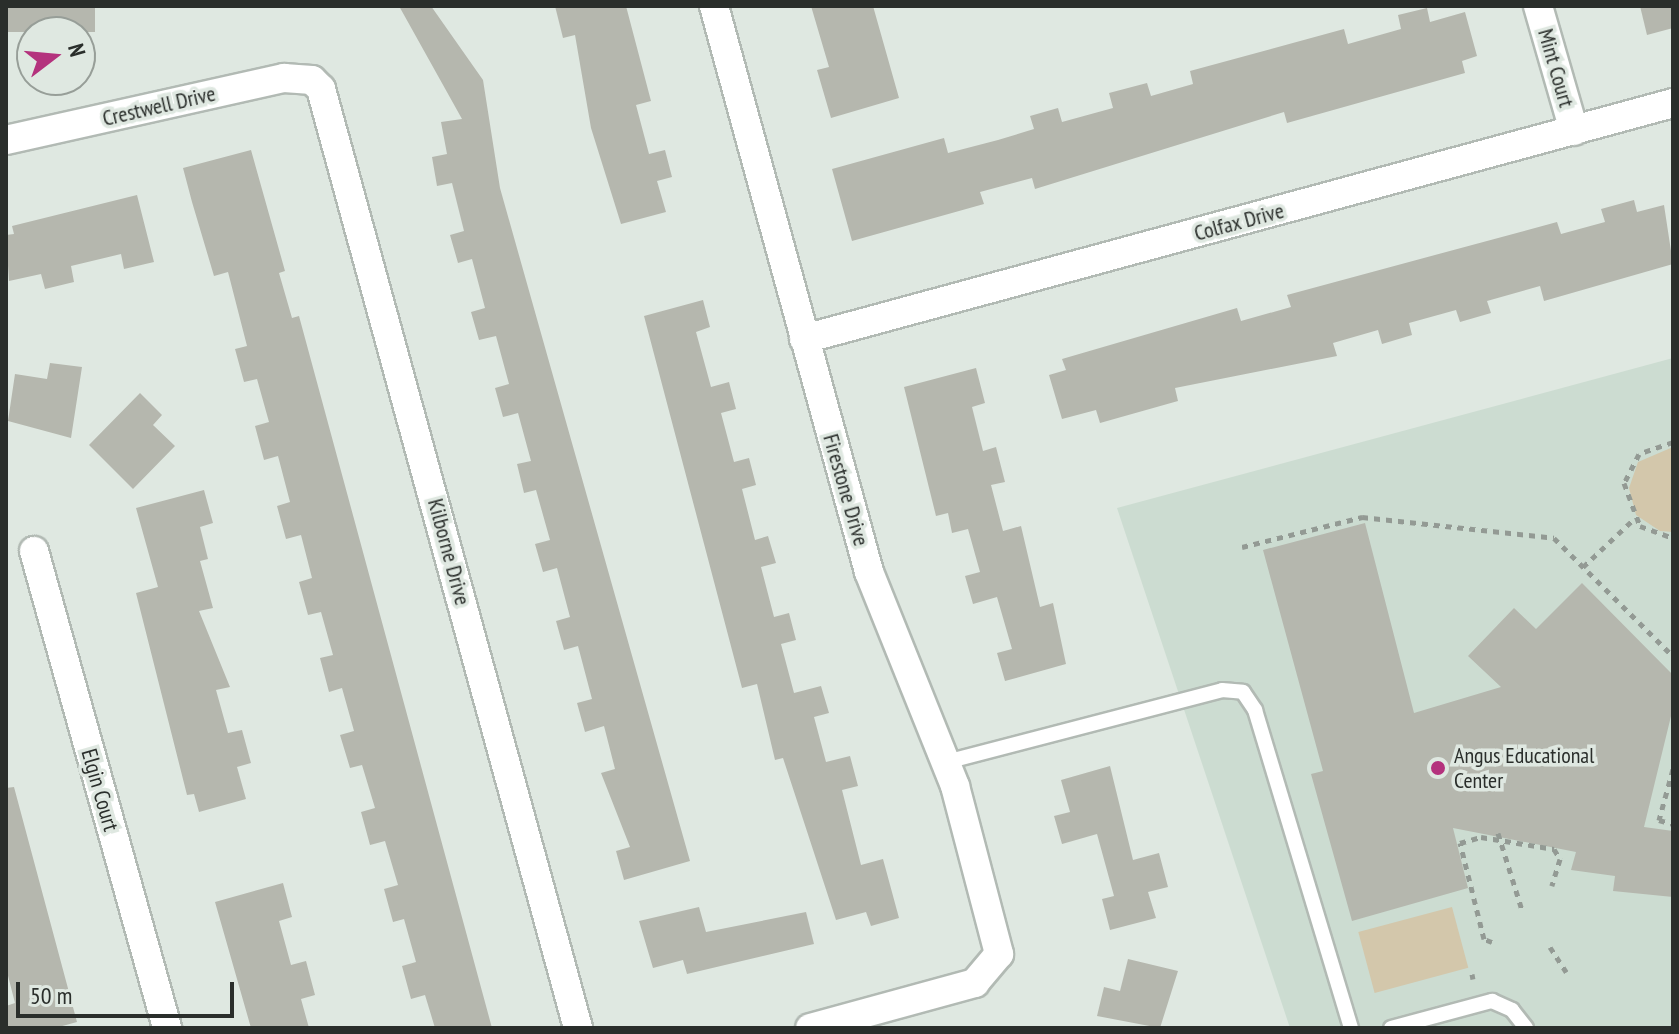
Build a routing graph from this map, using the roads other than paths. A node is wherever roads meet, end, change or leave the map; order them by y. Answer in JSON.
{"nodes":[{"id":1,"x":714,"y":6,"type":"edge"},
{"id":2,"x":1538,"y":6,"type":"edge"},
{"id":3,"x":312,"y":80,"type":"joint"},
{"id":4,"x":1673,"y":103,"type":"edge"},
{"id":5,"x":1574,"y":131,"type":"junction"},
{"id":6,"x":6,"y":140,"type":"edge"},
{"id":7,"x":804,"y":339,"type":"junction"},
{"id":8,"x":34,"y":551,"type":"dead end"},
{"id":9,"x":946,"y":762,"type":"junction"},
{"id":10,"x":167,"y":1028,"type":"edge"},
{"id":11,"x":578,"y":1028,"type":"edge"},
{"id":12,"x":810,"y":1028,"type":"edge"},
{"id":13,"x":1351,"y":1028,"type":"edge"},
{"id":14,"x":1391,"y":1028,"type":"edge"},
{"id":15,"x":1526,"y":1028,"type":"edge"}],
"edges":[{"from":1,"to":7,"type":"street","name":"Firestone Drive"},
{"from":2,"to":5,"type":"street","name":"Mint Court"},
{"from":3,"to":6,"type":"street","name":"Crestwell Drive"},
{"from":3,"to":11,"type":"street","name":"Kilborne Drive"},
{"from":4,"to":5,"type":"street","name":"Colfax Drive"},
{"from":5,"to":7,"type":"street","name":"Colfax Drive"},
{"from":7,"to":9,"type":"street","name":"Firestone Drive"},
{"from":8,"to":10,"type":"street","name":"Elgin Court"},
{"from":9,"to":12,"type":"street","name":"Firestone Drive"},
{"from":9,"to":13,"type":"lane"},
{"from":14,"to":15,"type":"lane"}]}
